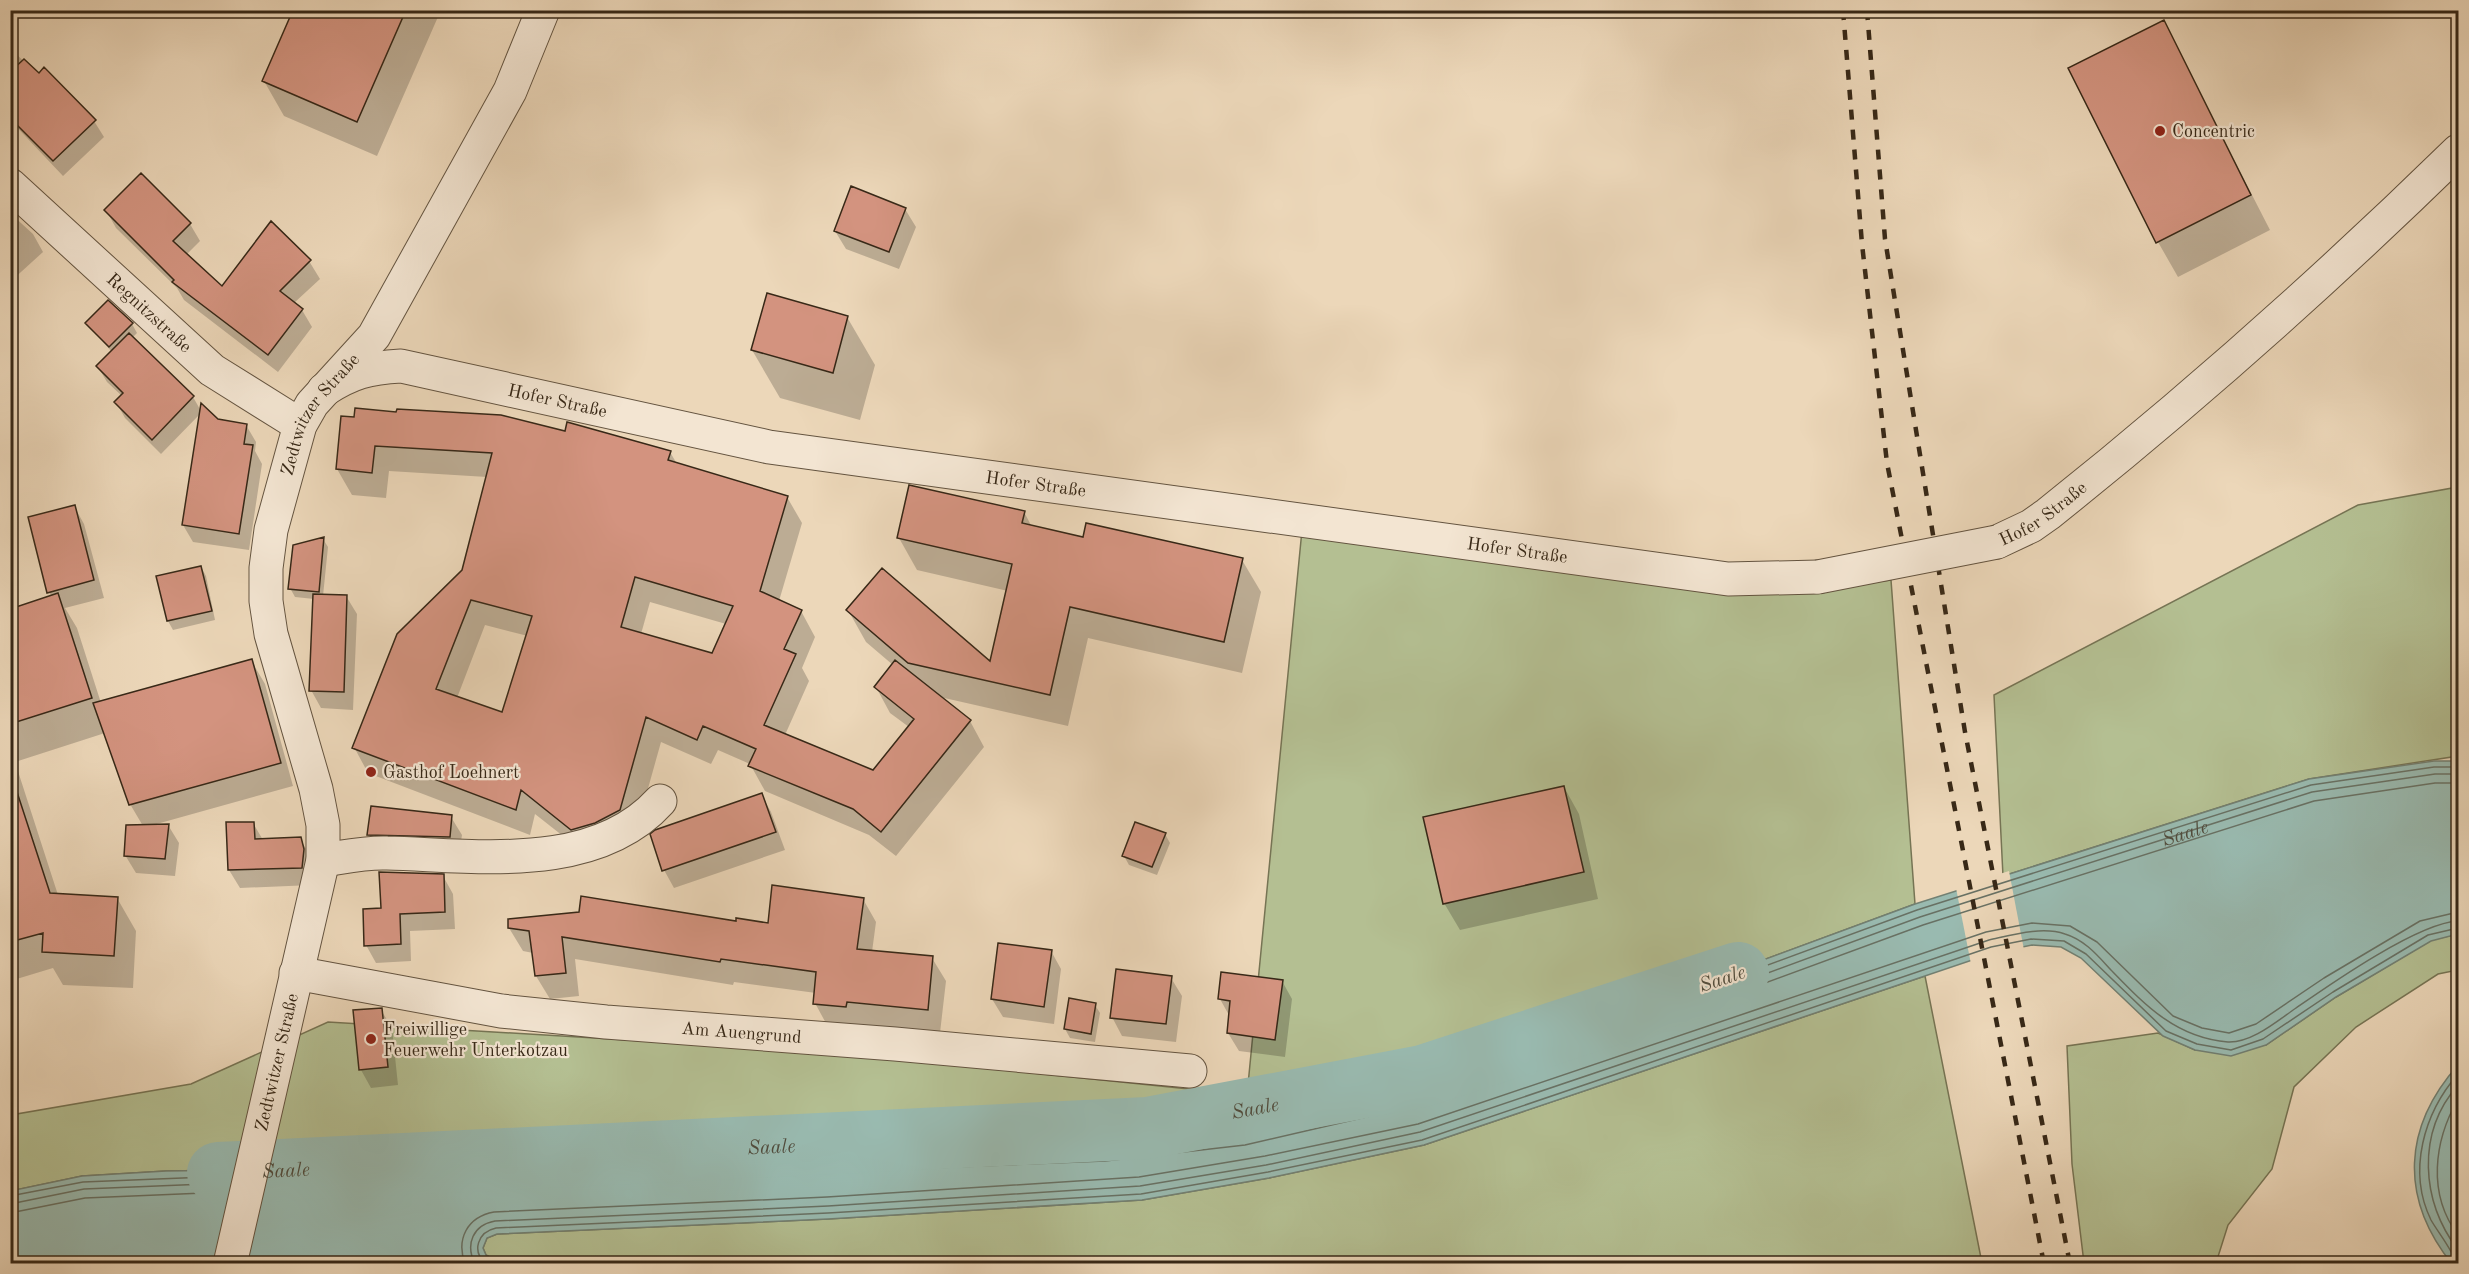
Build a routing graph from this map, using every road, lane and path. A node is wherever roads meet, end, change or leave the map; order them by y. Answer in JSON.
{"nodes":[{"id":1,"x":543,"y":10,"type":"edge"},
{"id":2,"x":2458,"y":151,"type":"edge"},
{"id":3,"x":10,"y":185,"type":"edge"},
{"id":4,"x":390,"y":306,"type":"junction"},
{"id":5,"x":439,"y":374,"type":"junction"},
{"id":6,"x":324,"y":390,"type":"junction"},
{"id":7,"x":300,"y":425,"type":"junction"},
{"id":8,"x":660,"y":801,"type":"dead end"},
{"id":9,"x":323,"y":860,"type":"junction"},
{"id":10,"x":296,"y":973,"type":"junction"},
{"id":11,"x":1190,"y":1071,"type":"dead end"},
{"id":12,"x":230,"y":1263,"type":"edge"}],
"edges":[{"from":1,"to":4,"type":"street","name":"Zedtwitzer Straße"},
{"from":2,"to":5,"type":"street","name":"Hofer Straße","bridge":true},
{"from":3,"to":7,"type":"street","name":"Regnitzstraße"},
{"from":4,"to":5,"type":"street","name":"Hofer Straße"},
{"from":4,"to":6,"type":"street","name":"Zedtwitzer Straße"},
{"from":5,"to":6,"type":"street","name":"Hofer Straße"},
{"from":6,"to":7,"type":"street","name":"Zedtwitzer Straße"},
{"from":7,"to":9,"type":"street","name":"Zedtwitzer Straße"},
{"from":8,"to":9,"type":"street"},
{"from":9,"to":10,"type":"street","name":"Zedtwitzer Straße"},
{"from":10,"to":11,"type":"street","name":"Am Auengrund"},
{"from":10,"to":12,"type":"street","name":"Zedtwitzer Straße"}]}
